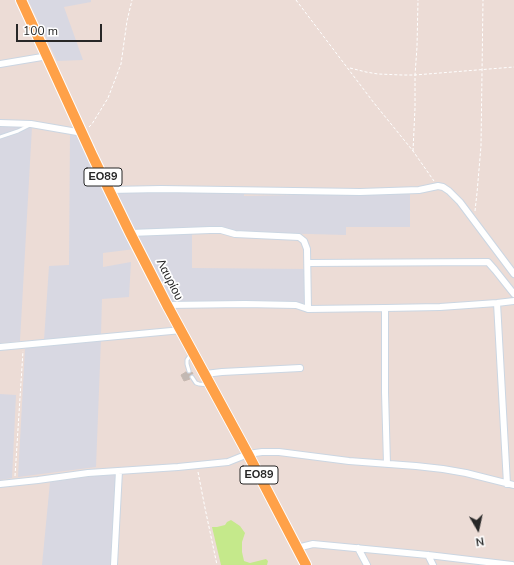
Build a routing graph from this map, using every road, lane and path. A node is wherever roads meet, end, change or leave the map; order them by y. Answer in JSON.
{"nodes":[{"id":1,"x":21,"y":0,"type":"edge"},
{"id":2,"x":132,"y":0,"type":"edge"},
{"id":3,"x":296,"y":0,"type":"edge"},
{"id":4,"x":418,"y":0,"type":"edge"},
{"id":5,"x":483,"y":0,"type":"edge"},
{"id":6,"x":48,"y":56,"type":"junction"},
{"id":7,"x":0,"y":64,"type":"edge"},
{"id":8,"x":348,"y":67,"type":"junction"},
{"id":9,"x":514,"y":67,"type":"edge"},
{"id":10,"x":482,"y":69,"type":"junction"},
{"id":11,"x":415,"y":75,"type":"junction"},
{"id":12,"x":0,"y":123,"type":"edge"},
{"id":13,"x":32,"y":124,"type":"junction"},
{"id":14,"x":83,"y":133,"type":"junction"},
{"id":15,"x":0,"y":137,"type":"edge"},
{"id":16,"x":413,"y":152,"type":"junction"},
{"id":17,"x":438,"y":186,"type":"junction"},
{"id":18,"x":109,"y":190,"type":"junction"},
{"id":19,"x":474,"y":221,"type":"junction"},
{"id":20,"x":130,"y":233,"type":"junction"},
{"id":21,"x":308,"y":263,"type":"junction"},
{"id":22,"x":514,"y":274,"type":"edge"},
{"id":23,"x":514,"y":294,"type":"edge"},
{"id":24,"x":514,"y":301,"type":"edge"},
{"id":25,"x":496,"y":303,"type":"junction"},
{"id":26,"x":167,"y":305,"type":"junction"},
{"id":27,"x":385,"y":308,"type":"junction"},
{"id":28,"x":308,"y":309,"type":"junction"},
{"id":29,"x":182,"y":330,"type":"junction"},
{"id":30,"x":24,"y":345,"type":"junction"},
{"id":31,"x":0,"y":347,"type":"edge"},
{"id":32,"x":193,"y":350,"type":"junction"},
{"id":33,"x":300,"y":368,"type":"dead end"},
{"id":34,"x":189,"y":371,"type":"dead end"},
{"id":35,"x":205,"y":374,"type":"junction"},
{"id":36,"x":192,"y":377,"type":"dead end"},
{"id":37,"x":211,"y":385,"type":"junction"},
{"id":38,"x":248,"y":454,"type":"junction"},
{"id":39,"x":387,"y":464,"type":"junction"},
{"id":40,"x":197,"y":465,"type":"junction"},
{"id":41,"x":119,"y":470,"type":"junction"},
{"id":42,"x":14,"y":482,"type":"junction"},
{"id":43,"x":0,"y":484,"type":"edge"},
{"id":44,"x":507,"y":484,"type":"junction"},
{"id":45,"x":514,"y":486,"type":"edge"},
{"id":46,"x":297,"y":548,"type":"junction"},
{"id":47,"x":358,"y":548,"type":"junction"},
{"id":48,"x":428,"y":555,"type":"junction"},
{"id":49,"x":501,"y":564,"type":"edge"},
{"id":50,"x":114,"y":565,"type":"edge"},
{"id":51,"x":217,"y":565,"type":"edge"},
{"id":52,"x":306,"y":565,"type":"edge"},
{"id":53,"x":366,"y":565,"type":"edge"},
{"id":54,"x":433,"y":565,"type":"edge"},
{"id":55,"x":512,"y":565,"type":"edge"}],
"edges":[{"from":1,"to":6,"type":"main road","name":"Λαυρίου","number":"ΕΟ89"},
{"from":2,"to":14,"type":"path"},
{"from":3,"to":8,"type":"path"},
{"from":4,"to":11,"type":"path"},
{"from":5,"to":10,"type":"path"},
{"from":6,"to":7,"type":"street"},
{"from":6,"to":14,"type":"main road","name":"Λαυρίου","number":"ΕΟ89"},
{"from":8,"to":11,"type":"path"},
{"from":8,"to":16,"type":"path"},
{"from":9,"to":10,"type":"path"},
{"from":10,"to":11,"type":"path"},
{"from":10,"to":19,"type":"path"},
{"from":11,"to":16,"type":"path"},
{"from":12,"to":13,"type":"street"},
{"from":13,"to":14,"type":"street"},
{"from":13,"to":15,"type":"lane"},
{"from":14,"to":18,"type":"main road","name":"Λαυρίου","number":"ΕΟ89"},
{"from":16,"to":17,"type":"path"},
{"from":17,"to":18,"type":"street"},
{"from":17,"to":19,"type":"street"},
{"from":18,"to":20,"type":"main road","name":"Λαυρίου","number":"ΕΟ89"},
{"from":19,"to":22,"type":"street"},
{"from":20,"to":21,"type":"street"},
{"from":20,"to":26,"type":"main road","name":"Λαυρίου","number":"ΕΟ89"},
{"from":21,"to":23,"type":"street"},
{"from":21,"to":28,"type":"street"},
{"from":24,"to":25,"type":"street"},
{"from":25,"to":27,"type":"street"},
{"from":25,"to":44,"type":"street"},
{"from":26,"to":28,"type":"street"},
{"from":26,"to":29,"type":"main road","name":"Λαυρίου","number":"ΕΟ89"},
{"from":27,"to":28,"type":"street"},
{"from":27,"to":39,"type":"street"},
{"from":29,"to":30,"type":"street"},
{"from":29,"to":32,"type":"main road","name":"Λαυρίου","number":"ΕΟ89"},
{"from":30,"to":31,"type":"street"},
{"from":30,"to":42,"type":"path"},
{"from":32,"to":34,"type":"lane"},
{"from":32,"to":35,"type":"main road","name":"Λαυρίου","number":"ΕΟ89"},
{"from":33,"to":35,"type":"street"},
{"from":35,"to":37,"type":"main road","name":"Λαυρίου","number":"ΕΟ89"},
{"from":36,"to":37,"type":"lane"},
{"from":37,"to":38,"type":"main road","name":"Λαυρίου","number":"ΕΟ89"},
{"from":38,"to":39,"type":"street"},
{"from":38,"to":40,"type":"street"},
{"from":38,"to":46,"type":"main road","name":"Λαυρίου","number":"ΕΟ89"},
{"from":39,"to":44,"type":"street"},
{"from":40,"to":41,"type":"street"},
{"from":40,"to":51,"type":"path"},
{"from":41,"to":42,"type":"street"},
{"from":41,"to":50,"type":"street"},
{"from":42,"to":43,"type":"street"},
{"from":44,"to":45,"type":"street"},
{"from":46,"to":47,"type":"street"},
{"from":46,"to":52,"type":"main road","name":"Λαυρίου","number":"ΕΟ89"},
{"from":47,"to":48,"type":"street"},
{"from":47,"to":53,"type":"street"},
{"from":48,"to":49,"type":"street"},
{"from":48,"to":54,"type":"street"},
{"from":49,"to":55,"type":"street"}]}
